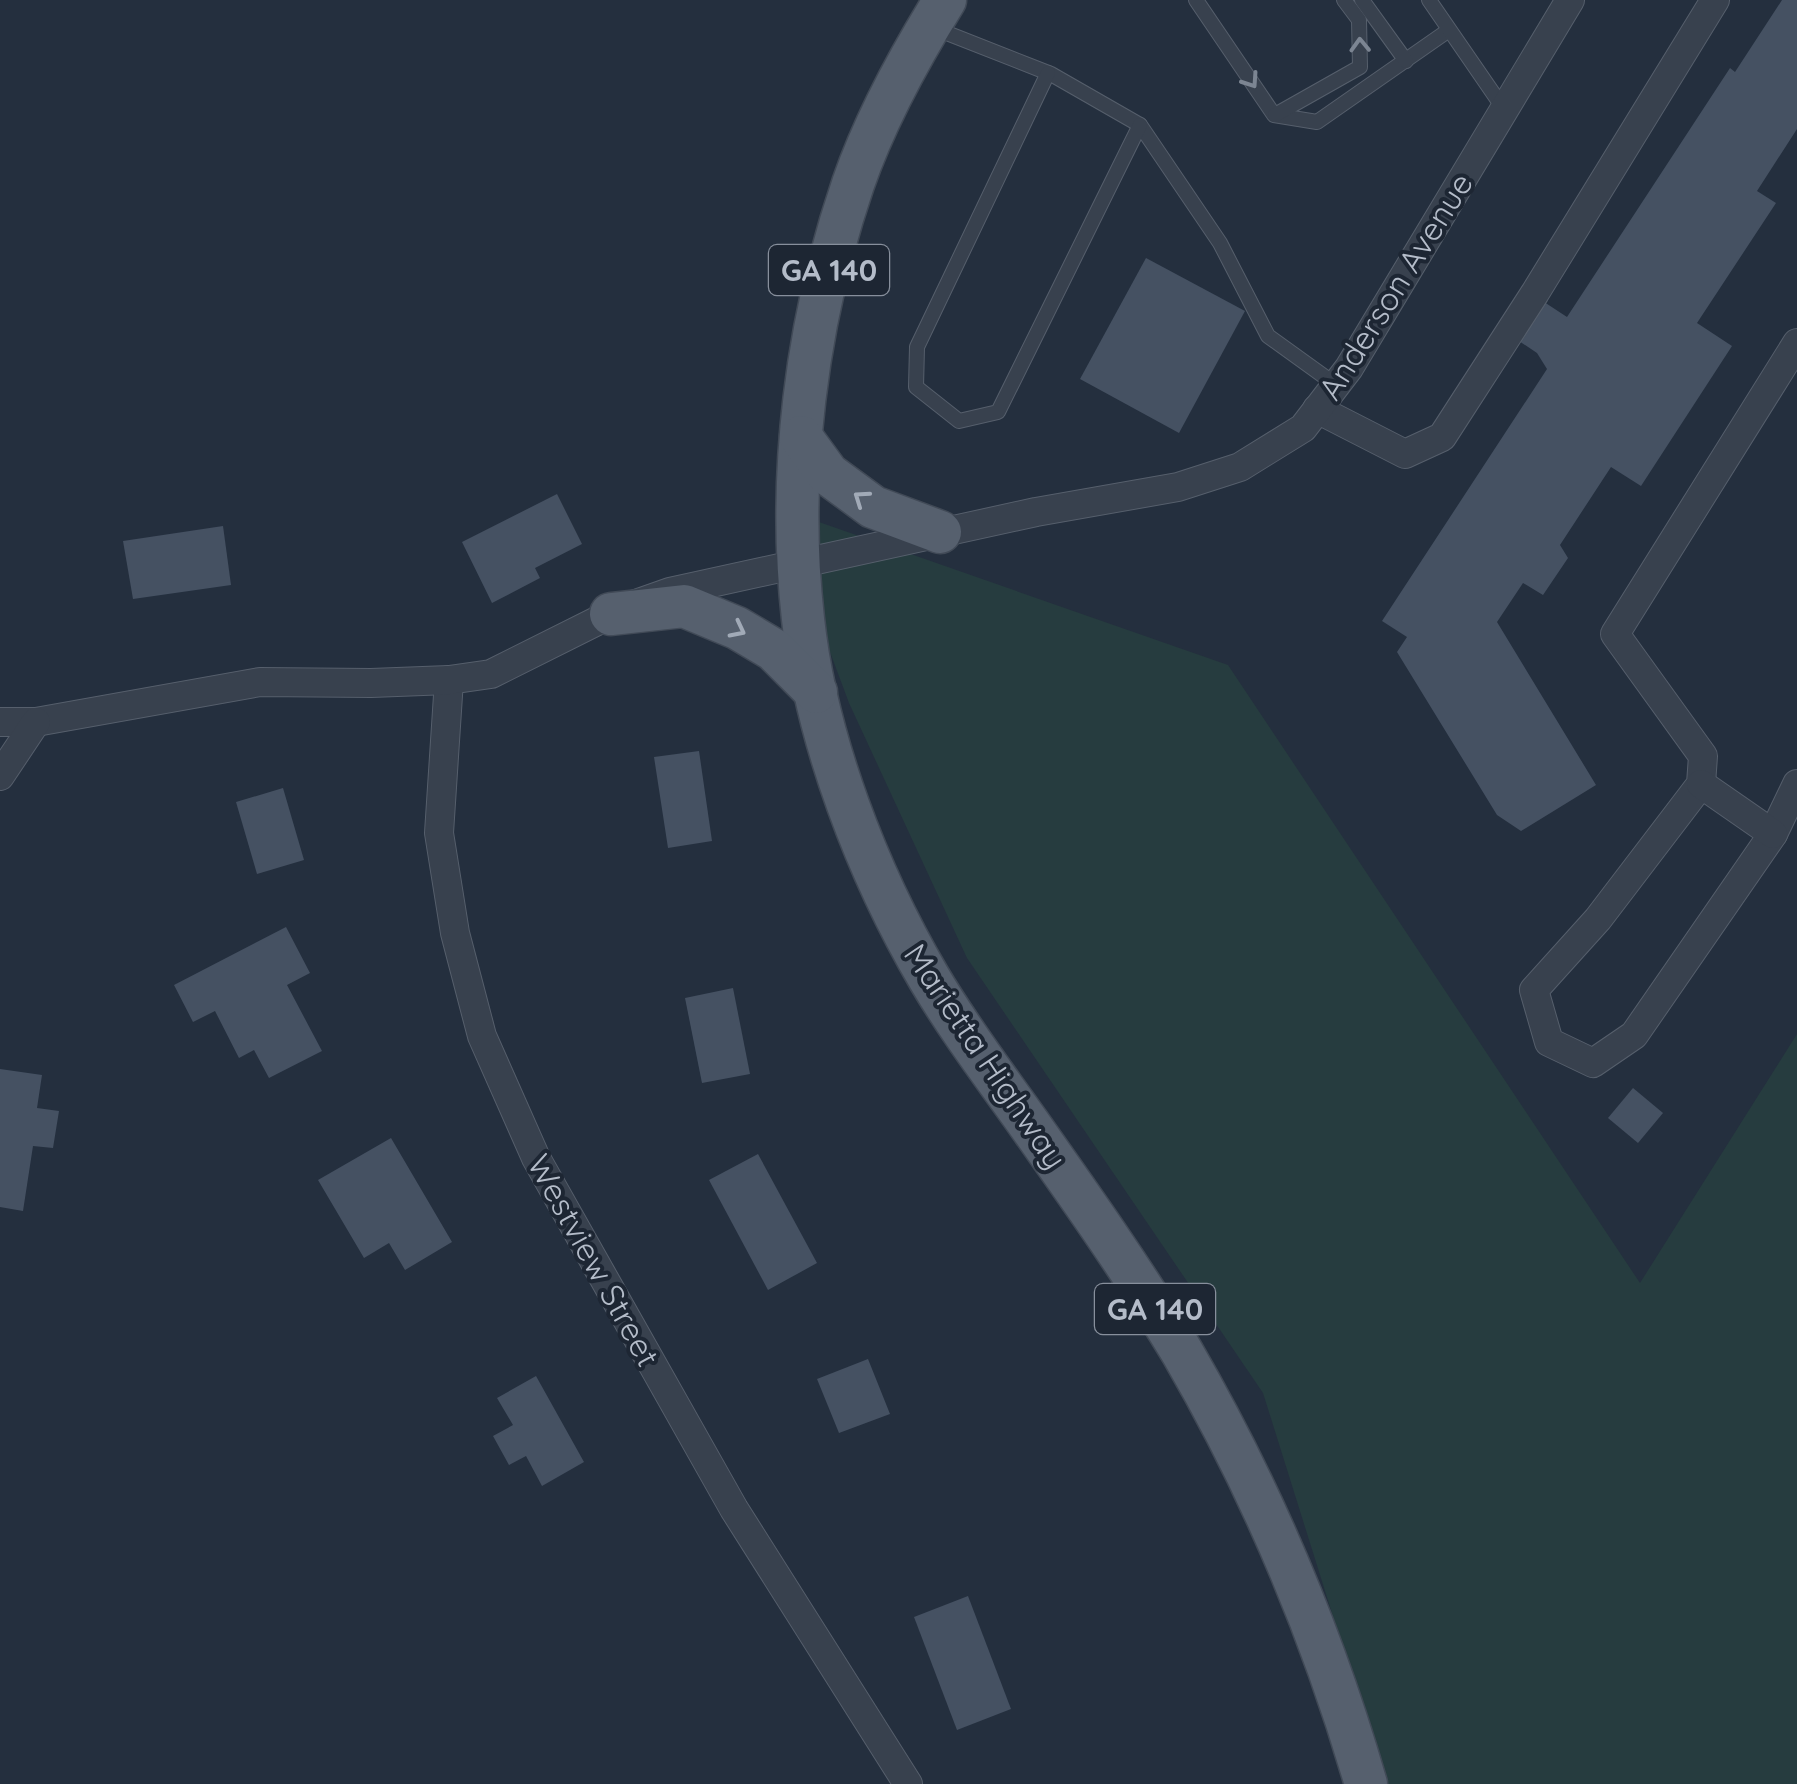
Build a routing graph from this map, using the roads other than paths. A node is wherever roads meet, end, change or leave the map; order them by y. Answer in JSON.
{"nodes":[{"id":1,"x":1196,"y":0,"type":"edge"},
{"id":2,"x":1344,"y":0,"type":"edge"},
{"id":3,"x":1362,"y":0,"type":"edge"},
{"id":4,"x":1428,"y":0,"type":"edge"},
{"id":5,"x":1570,"y":0,"type":"edge"},
{"id":6,"x":1715,"y":0,"type":"edge"},
{"id":7,"x":937,"y":13,"type":"edge"},
{"id":8,"x":1450,"y":30,"type":"junction"},
{"id":9,"x":1406,"y":61,"type":"junction"},
{"id":10,"x":1048,"y":73,"type":"junction"},
{"id":11,"x":1504,"y":109,"type":"junction"},
{"id":12,"x":1274,"y":115,"type":"junction"},
{"id":13,"x":1140,"y":125,"type":"junction"},
{"id":14,"x":1797,"y":343,"type":"edge"},
{"id":15,"x":1336,"y":385,"type":"junction"},
{"id":16,"x":1318,"y":409,"type":"junction"},
{"id":17,"x":801,"y":437,"type":"junction"},
{"id":18,"x":940,"y":532,"type":"junction"},
{"id":19,"x":799,"y":563,"type":"junction"},
{"id":20,"x":611,"y":614,"type":"junction"},
{"id":21,"x":449,"y":680,"type":"junction"},
{"id":22,"x":816,"y":692,"type":"junction"},
{"id":23,"x":0,"y":722,"type":"edge"},
{"id":24,"x":36,"y":722,"type":"junction"},
{"id":25,"x":0,"y":776,"type":"edge"},
{"id":26,"x":1700,"y":784,"type":"junction"},
{"id":27,"x":1797,"y":784,"type":"edge"},
{"id":28,"x":1772,"y":834,"type":"junction"},
{"id":29,"x":908,"y":1784,"type":"edge"},
{"id":30,"x":1366,"y":1784,"type":"edge"}],
"edges":[{"from":1,"to":12,"type":"lane","one_way":true},
{"from":12,"to":2,"type":"lane","one_way":true},
{"from":3,"to":9,"type":"lane"},
{"from":4,"to":8,"type":"lane"},
{"from":5,"to":11,"type":"street","name":"Anderson Avenue"},
{"from":6,"to":16,"type":"street"},
{"from":7,"to":10,"type":"lane"},
{"from":7,"to":17,"type":"main road","name":"Marietta Highway","number":"GA 140"},
{"from":8,"to":9,"type":"lane"},
{"from":8,"to":11,"type":"lane"},
{"from":9,"to":12,"type":"lane"},
{"from":10,"to":13,"type":"lane"},
{"from":10,"to":13,"type":"lane"},
{"from":11,"to":15,"type":"street","name":"Anderson Avenue"},
{"from":13,"to":15,"type":"lane"},
{"from":14,"to":26,"type":"street"},
{"from":15,"to":16,"type":"street","name":"Anderson Avenue"},
{"from":16,"to":18,"type":"street","name":"Anderson Avenue"},
{"from":18,"to":17,"type":"main road","one_way":true},
{"from":17,"to":19,"type":"main road","name":"Marietta Highway","number":"GA 140"},
{"from":18,"to":19,"type":"street","name":"Anderson Avenue"},
{"from":19,"to":20,"type":"street","name":"Anderson Avenue"},
{"from":19,"to":22,"type":"main road","name":"Marietta Highway","number":"GA 140"},
{"from":20,"to":21,"type":"street","name":"Anderson Avenue"},
{"from":20,"to":22,"type":"main road","one_way":true},
{"from":21,"to":24,"type":"street","name":"Anderson Avenue"},
{"from":21,"to":29,"type":"street","name":"Westview Street"},
{"from":22,"to":30,"type":"main road","name":"Marietta Highway","number":"GA 140"},
{"from":23,"to":24,"type":"street","name":"Anderson Avenue"},
{"from":24,"to":25,"type":"street"},
{"from":26,"to":28,"type":"street"},
{"from":26,"to":28,"type":"street"},
{"from":27,"to":28,"type":"street"}]}
